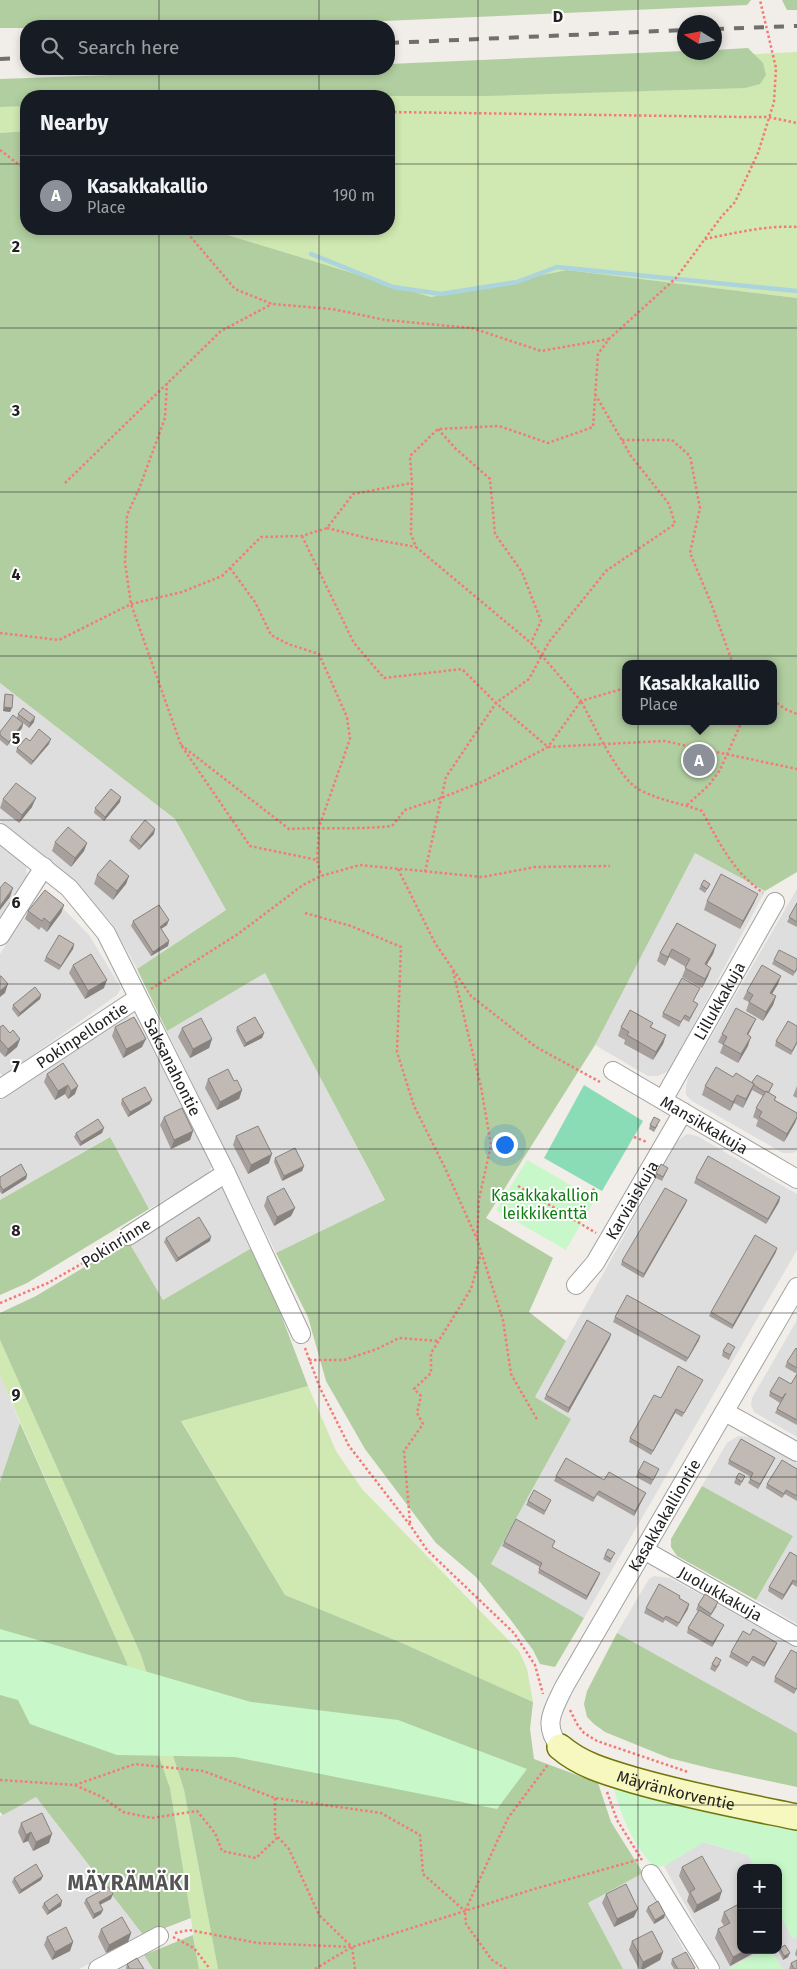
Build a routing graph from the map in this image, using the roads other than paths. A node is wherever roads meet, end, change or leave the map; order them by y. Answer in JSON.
{"nodes":[{"id":1,"x":0,"y":833,"type":"edge"},
{"id":2,"x":44,"y":867,"type":"junction"},
{"id":3,"x":774,"y":902,"type":"road end"},
{"id":4,"x":0,"y":936,"type":"edge"},
{"id":5,"x":138,"y":998,"type":"junction"},
{"id":6,"x":608,"y":1077,"type":"road end"},
{"id":7,"x":1,"y":1088,"type":"edge"},
{"id":8,"x":663,"y":1100,"type":"junction"},
{"id":9,"x":683,"y":1112,"type":"junction"},
{"id":10,"x":226,"y":1173,"type":"junction"},
{"id":11,"x":797,"y":1179,"type":"edge"},
{"id":12,"x":128,"y":1236,"type":"road end"},
{"id":13,"x":576,"y":1285,"type":"dead end"},
{"id":14,"x":797,"y":1287,"type":"edge"},
{"id":15,"x":301,"y":1334,"type":"road end"},
{"id":16,"x":725,"y":1412,"type":"junction"},
{"id":17,"x":797,"y":1452,"type":"edge"},
{"id":18,"x":644,"y":1550,"type":"junction"},
{"id":19,"x":797,"y":1637,"type":"edge"},
{"id":20,"x":560,"y":1748,"type":"joint"},
{"id":21,"x":797,"y":1817,"type":"edge"},
{"id":22,"x":651,"y":1874,"type":"road end"},
{"id":23,"x":159,"y":1936,"type":"road end"},
{"id":24,"x":98,"y":1969,"type":"edge"},
{"id":25,"x":710,"y":1969,"type":"edge"}],
"edges":[{"from":1,"to":2,"type":"street","name":"Saksanahontie"},
{"from":2,"to":4,"type":"street"},
{"from":2,"to":5,"type":"street","name":"Saksanahontie"},
{"from":3,"to":8,"type":"street","name":"Lillukkakuja"},
{"from":5,"to":7,"type":"street","name":"Pokinpellontie"},
{"from":5,"to":10,"type":"street","name":"Saksanahontie"},
{"from":6,"to":8,"type":"street","name":"Mansikkakuja"},
{"from":8,"to":9,"type":"street","name":"Mansikkakuja"},
{"from":9,"to":11,"type":"street","name":"Mansikkakuja"},
{"from":9,"to":13,"type":"street","name":"Karviaiskuja"},
{"from":10,"to":12,"type":"street","name":"Pokinrinne"},
{"from":10,"to":15,"type":"street","name":"Saksanahontie"},
{"from":14,"to":16,"type":"street","name":"Kasakkakalliontie"},
{"from":16,"to":17,"type":"street"},
{"from":16,"to":18,"type":"street","name":"Kasakkakalliontie"},
{"from":18,"to":19,"type":"street","name":"Juolukkakuja"},
{"from":18,"to":20,"type":"street","name":"Kasakkakalliontie"},
{"from":20,"to":21,"type":"street","name":"Mäyränkorventie"},
{"from":22,"to":25,"type":"street"},
{"from":23,"to":24,"type":"street"}]}
